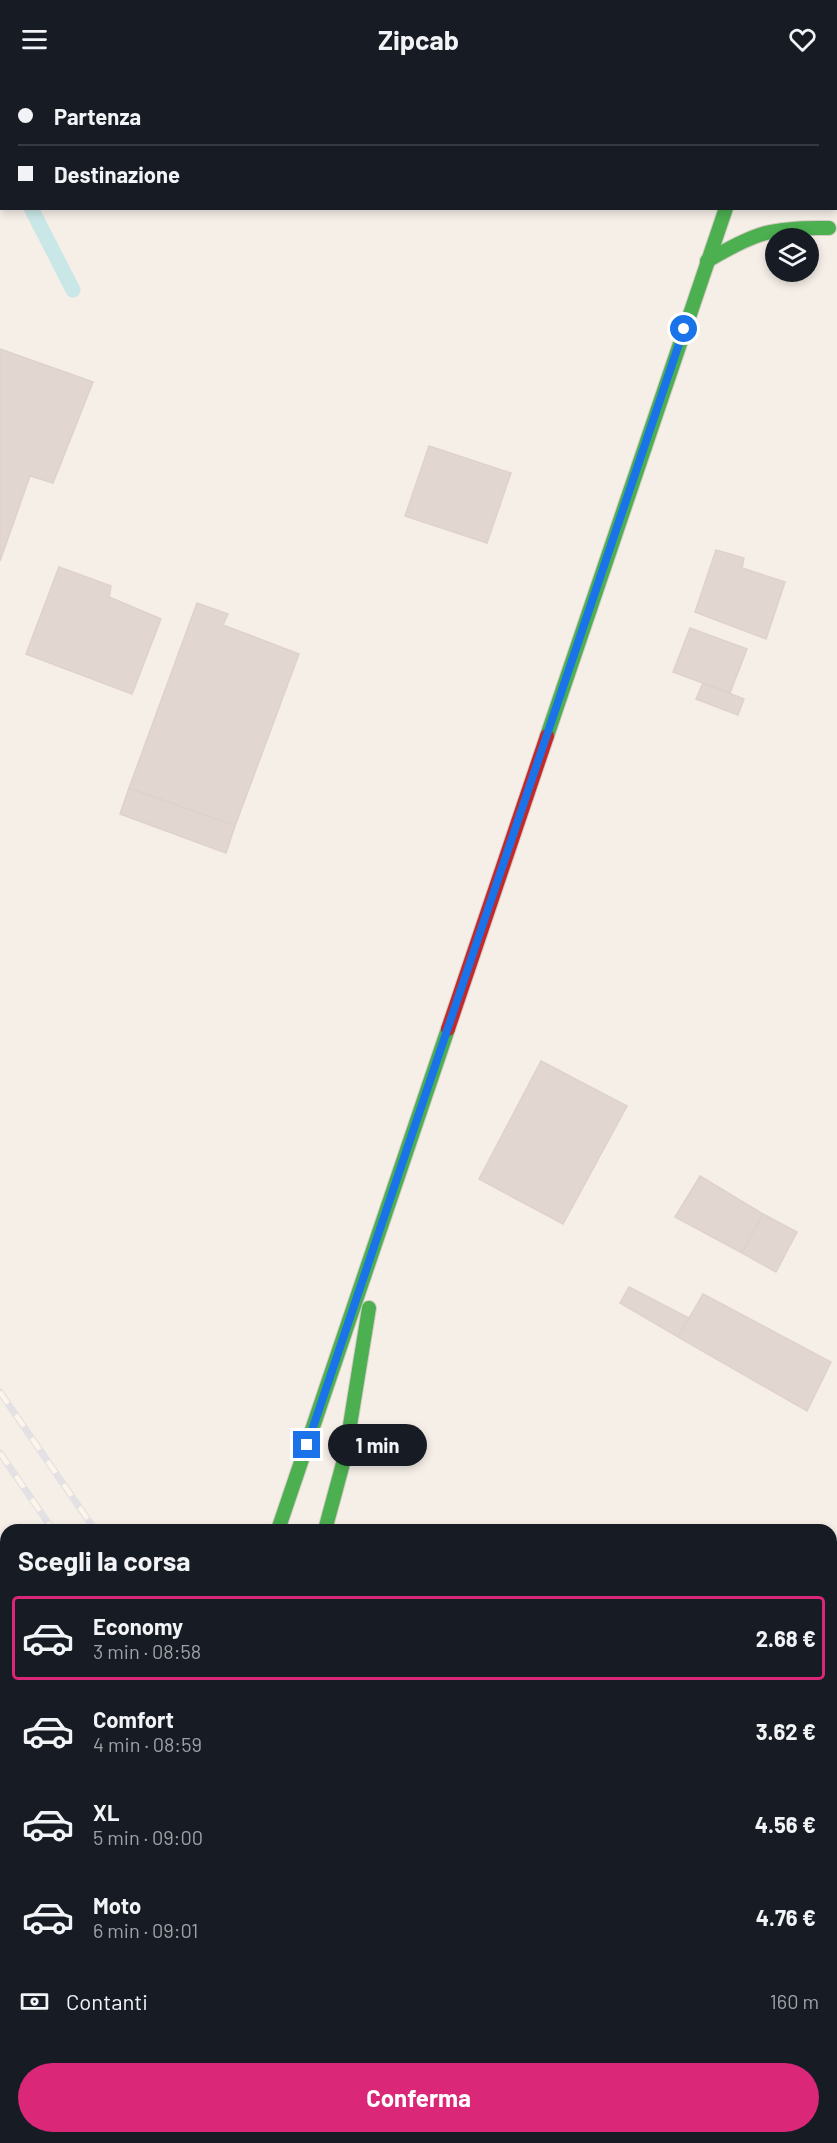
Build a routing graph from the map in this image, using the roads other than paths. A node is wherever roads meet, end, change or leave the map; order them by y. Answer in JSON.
{"nodes":[{"id":1,"x":725,"y":210,"type":"edge"},
{"id":2,"x":830,"y":228,"type":"dead end"},
{"id":3,"x":707,"y":261,"type":"junction"},
{"id":4,"x":384,"y":1211,"type":"junction"},
{"id":5,"x":280,"y":1524,"type":"edge"},
{"id":6,"x":327,"y":1524,"type":"edge"}],
"edges":[{"from":1,"to":3,"type":"street"},
{"from":2,"to":3,"type":"street"},
{"from":3,"to":4,"type":"street"},
{"from":4,"to":5,"type":"street"},
{"from":4,"to":6,"type":"street"}]}
